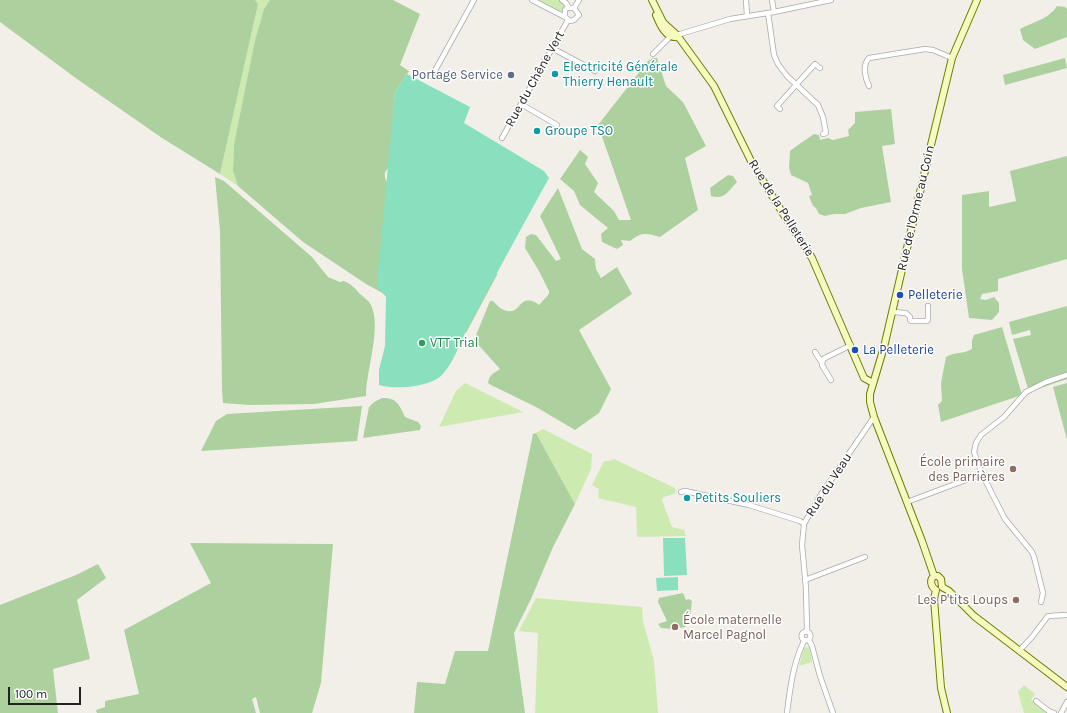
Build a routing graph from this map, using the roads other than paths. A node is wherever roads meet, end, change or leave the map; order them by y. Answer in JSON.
{"nodes":[{"id":1,"x":474,"y":0,"type":"edge"},
{"id":2,"x":532,"y":0,"type":"edge"},
{"id":3,"x":562,"y":0,"type":"edge"},
{"id":4,"x":578,"y":0,"type":"edge"},
{"id":5,"x":746,"y":0,"type":"edge"},
{"id":6,"x":772,"y":0,"type":"edge"},
{"id":7,"x":831,"y":0,"type":"edge"},
{"id":8,"x":977,"y":0,"type":"edge"},
{"id":9,"x":653,"y":2,"type":"edge"},
{"id":10,"x":572,"y":8,"type":"junction"},
{"id":11,"x":774,"y":12,"type":"junction"},
{"id":12,"x":768,"y":13,"type":"junction"},
{"id":13,"x":747,"y":16,"type":"junction"},
{"id":14,"x":567,"y":18,"type":"junction"},
{"id":15,"x":676,"y":36,"type":"junction"},
{"id":16,"x":552,"y":48,"type":"junction"},
{"id":17,"x":653,"y":54,"type":"dead end"},
{"id":18,"x":952,"y":58,"type":"junction"},
{"id":19,"x":820,"y":68,"type":"dead end"},
{"id":20,"x":595,"y":71,"type":"dead end"},
{"id":21,"x":432,"y":76,"type":"dead end"},
{"id":22,"x":797,"y":84,"type":"junction"},
{"id":23,"x":869,"y":86,"type":"dead end"},
{"id":24,"x":520,"y":104,"type":"junction"},
{"id":25,"x":780,"y":109,"type":"dead end"},
{"id":26,"x":557,"y":125,"type":"dead end"},
{"id":27,"x":823,"y":134,"type":"dead end"},
{"id":28,"x":502,"y":138,"type":"dead end"},
{"id":29,"x":928,"y":306,"type":"dead end"},
{"id":30,"x":892,"y":312,"type":"junction"},
{"id":31,"x":851,"y":345,"type":"junction"},
{"id":32,"x":816,"y":352,"type":"dead end"},
{"id":33,"x":822,"y":363,"type":"junction"},
{"id":34,"x":1067,"y":375,"type":"edge"},
{"id":35,"x":831,"y":380,"type":"dead end"},
{"id":36,"x":872,"y":384,"type":"junction"},
{"id":37,"x":874,"y":417,"type":"junction"},
{"id":38,"x":982,"y":474,"type":"junction"},
{"id":39,"x":681,"y":492,"type":"dead end"},
{"id":40,"x":907,"y":502,"type":"junction"},
{"id":41,"x":804,"y":524,"type":"junction"},
{"id":42,"x":865,"y":557,"type":"dead end"},
{"id":43,"x":934,"y":576,"type":"junction"},
{"id":44,"x":805,"y":580,"type":"junction"},
{"id":45,"x":942,"y":587,"type":"junction"},
{"id":46,"x":936,"y":590,"type":"junction"},
{"id":47,"x":1041,"y":602,"type":"dead end"},
{"id":48,"x":1067,"y":615,"type":"edge"},
{"id":49,"x":806,"y":641,"type":"junction"},
{"id":50,"x":1019,"y":651,"type":"junction"},
{"id":51,"x":1067,"y":688,"type":"edge"},
{"id":52,"x":1036,"y":701,"type":"dead end"},
{"id":53,"x":1067,"y":702,"type":"edge"},
{"id":54,"x":787,"y":713,"type":"edge"},
{"id":55,"x":833,"y":713,"type":"edge"},
{"id":56,"x":947,"y":713,"type":"edge"},
{"id":57,"x":1054,"y":713,"type":"edge"},
{"id":58,"x":1061,"y":713,"type":"edge"}],
"edges":[{"from":1,"to":21,"type":"street"},
{"from":2,"to":14,"type":"street"},
{"from":3,"to":10,"type":"street"},
{"from":4,"to":10,"type":"street"},
{"from":5,"to":13,"type":"street"},
{"from":6,"to":11,"type":"street"},
{"from":7,"to":11,"type":"street"},
{"from":8,"to":18,"type":"main road","name":"Rue de l'Orme au Coin"},
{"from":9,"to":15,"type":"main road","name":"Rue de la Pelleterie"},
{"from":10,"to":14,"type":"street"},
{"from":10,"to":14,"type":"street"},
{"from":11,"to":12,"type":"street"},
{"from":12,"to":13,"type":"street"},
{"from":12,"to":22,"type":"street"},
{"from":13,"to":15,"type":"street"},
{"from":14,"to":16,"type":"street","name":"Rue du Chêne Vert"},
{"from":15,"to":17,"type":"street"},
{"from":15,"to":31,"type":"main road","name":"Rue de la Pelleterie"},
{"from":16,"to":20,"type":"street"},
{"from":16,"to":24,"type":"street","name":"Rue du Chêne Vert"},
{"from":18,"to":23,"type":"street"},
{"from":18,"to":30,"type":"main road","name":"Rue de l'Orme au Coin"},
{"from":19,"to":22,"type":"street"},
{"from":22,"to":25,"type":"street"},
{"from":22,"to":27,"type":"street"},
{"from":24,"to":26,"type":"street"},
{"from":24,"to":28,"type":"street","name":"Rue du Chêne Vert"},
{"from":29,"to":30,"type":"street"},
{"from":30,"to":36,"type":"main road","name":"Rue de l'Orme au Coin"},
{"from":31,"to":33,"type":"street"},
{"from":31,"to":36,"type":"main road","name":"Rue de la Pelleterie"},
{"from":32,"to":33,"type":"street"},
{"from":33,"to":35,"type":"street"},
{"from":34,"to":38,"type":"street"},
{"from":36,"to":37,"type":"main road","name":"Rue de l'Orme au Coin"},
{"from":37,"to":40,"type":"main road","name":"Rue de l'Orme au Coin"},
{"from":37,"to":41,"type":"street","name":"Rue du Veau"},
{"from":38,"to":40,"type":"street"},
{"from":38,"to":47,"type":"street"},
{"from":39,"to":41,"type":"street"},
{"from":40,"to":43,"type":"main road","name":"Rue de l'Orme au Coin"},
{"from":41,"to":44,"type":"street","name":"Rue du Veau"},
{"from":42,"to":44,"type":"street"},
{"from":43,"to":45,"type":"main road"},
{"from":43,"to":46,"type":"main road"},
{"from":44,"to":49,"type":"street","name":"Rue du Veau"},
{"from":45,"to":46,"type":"main road"},
{"from":45,"to":50,"type":"main road"},
{"from":46,"to":56,"type":"main road"},
{"from":48,"to":50,"type":"street"},
{"from":49,"to":54,"type":"street","name":"Rue du Veau"},
{"from":49,"to":55,"type":"street"},
{"from":50,"to":51,"type":"main road"},
{"from":52,"to":57,"type":"street"},
{"from":53,"to":58,"type":"street"}]}
